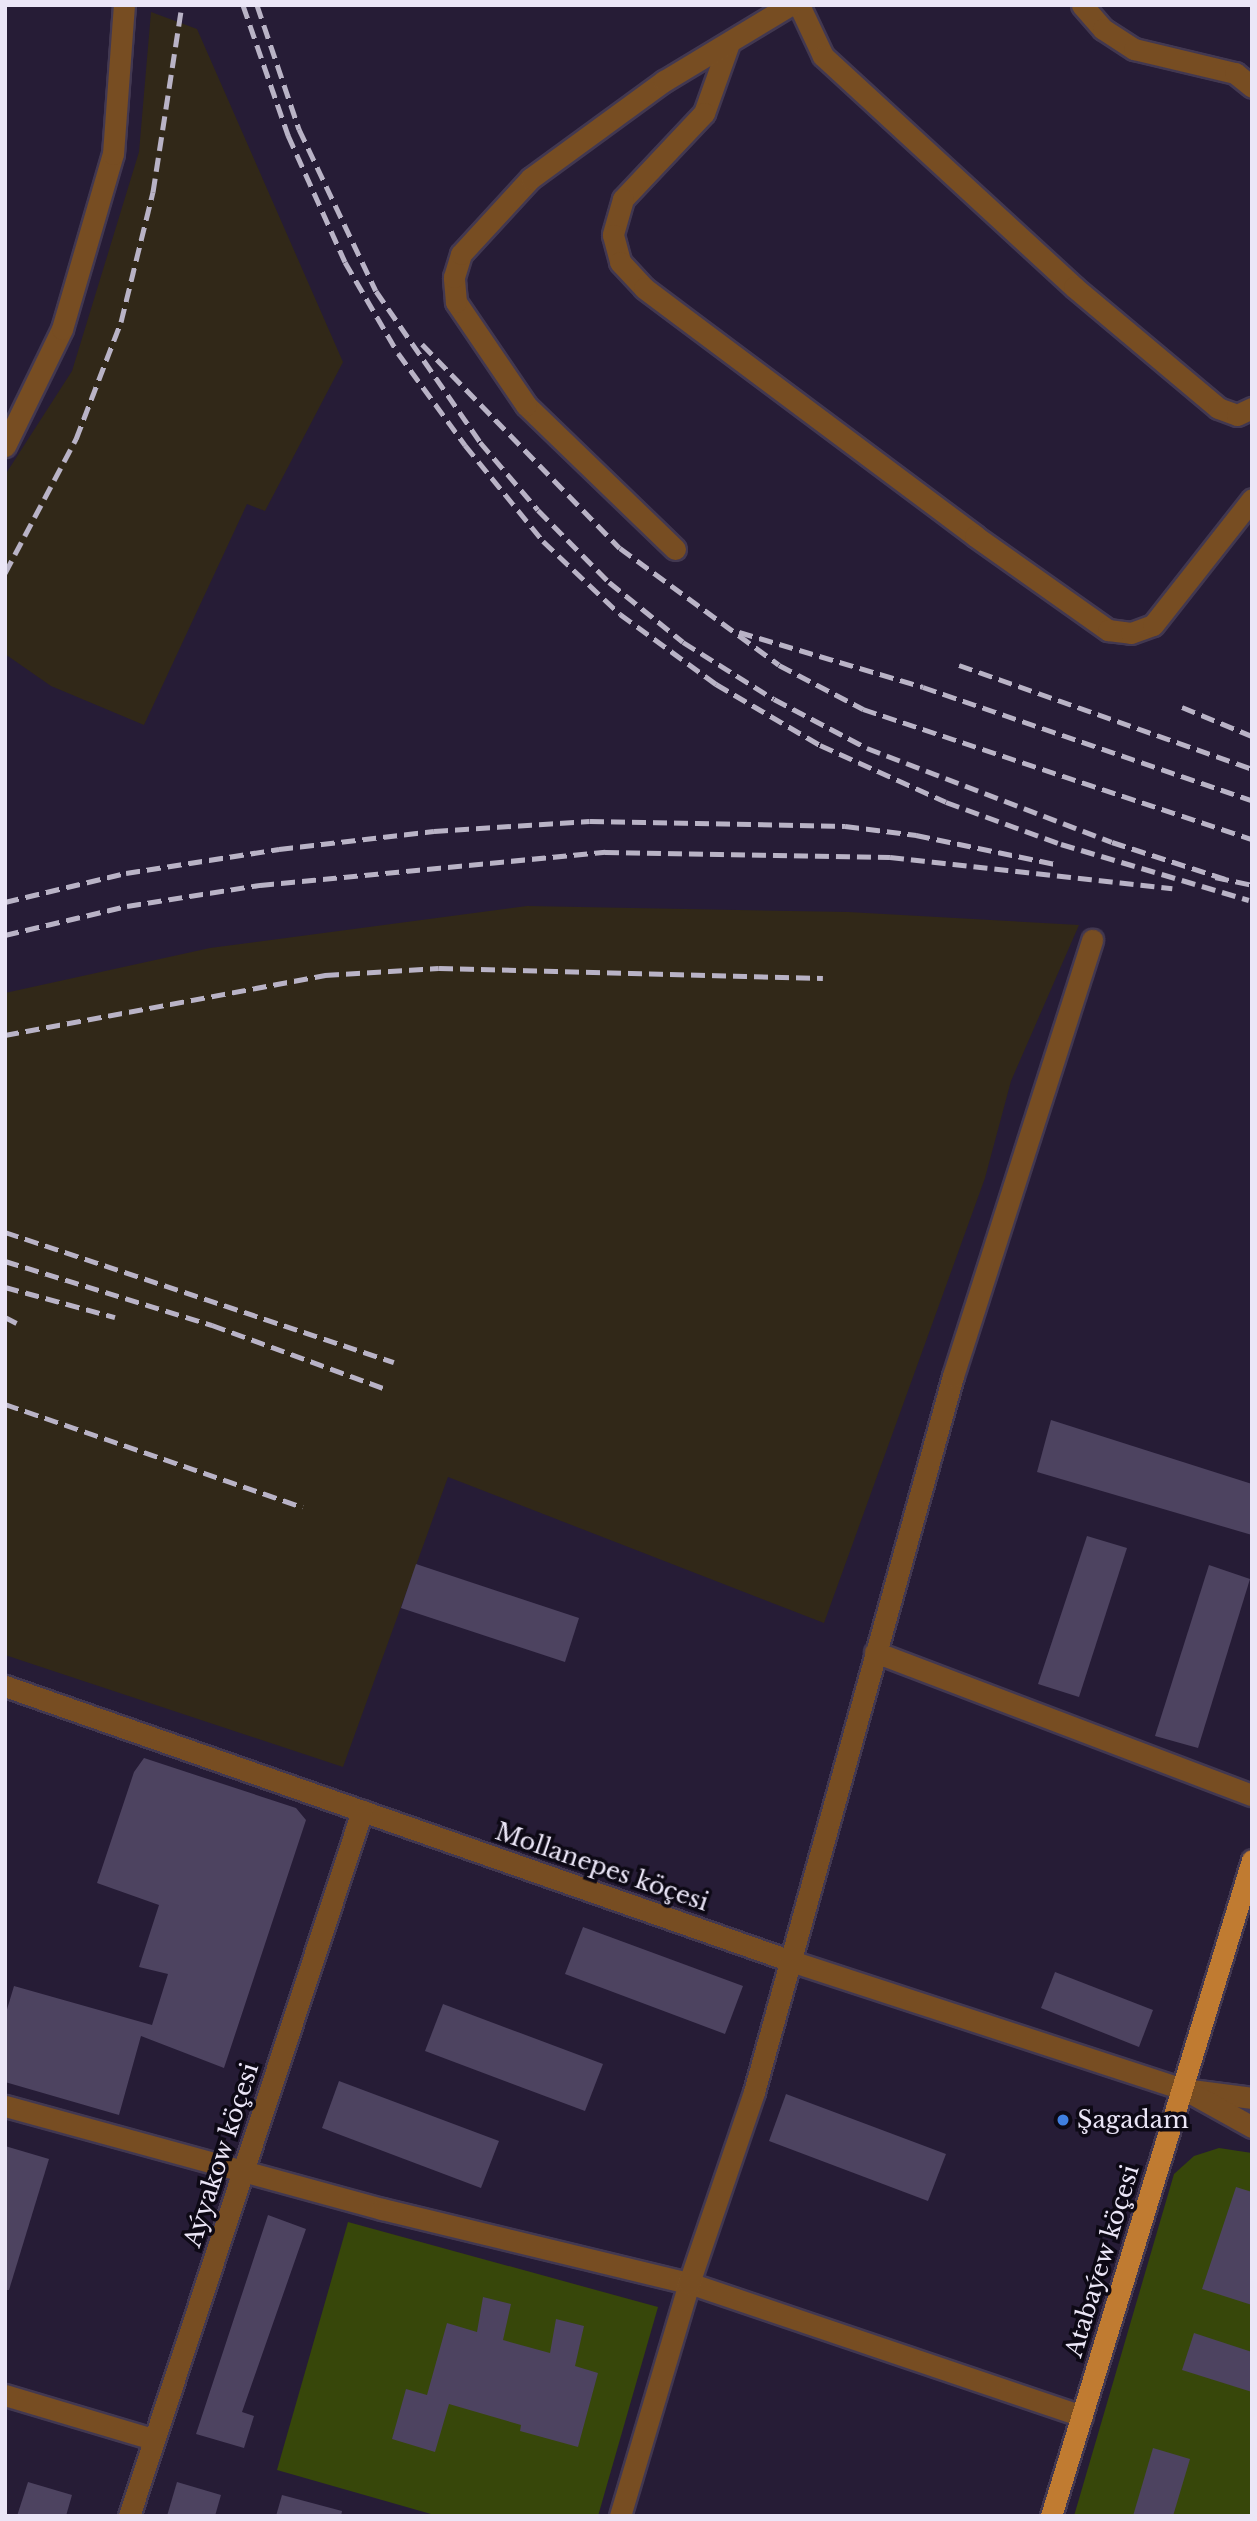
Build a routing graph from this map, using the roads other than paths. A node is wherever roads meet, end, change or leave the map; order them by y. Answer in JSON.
{"nodes":[{"id":1,"x":124,"y":5,"type":"edge"},
{"id":2,"x":790,"y":5,"type":"edge"},
{"id":3,"x":799,"y":5,"type":"edge"},
{"id":4,"x":1082,"y":5,"type":"edge"},
{"id":5,"x":729,"y":46,"type":"junction"},
{"id":6,"x":1252,"y":87,"type":"edge"},
{"id":7,"x":1252,"y":408,"type":"edge"},
{"id":8,"x":5,"y":446,"type":"edge"},
{"id":9,"x":1252,"y":499,"type":"edge"},
{"id":10,"x":674,"y":549,"type":"dead end"},
{"id":11,"x":1092,"y":940,"type":"dead end"},
{"id":12,"x":875,"y":1652,"type":"junction"},
{"id":13,"x":5,"y":1686,"type":"edge"},
{"id":14,"x":1252,"y":1795,"type":"edge"},
{"id":15,"x":362,"y":1811,"type":"junction"},
{"id":16,"x":1252,"y":1860,"type":"edge"},
{"id":17,"x":1252,"y":1908,"type":"edge"},
{"id":18,"x":1232,"y":1925,"type":"junction"},
{"id":19,"x":791,"y":1961,"type":"junction"},
{"id":20,"x":1183,"y":2089,"type":"junction"},
{"id":21,"x":1252,"y":2098,"type":"edge"},
{"id":22,"x":5,"y":2106,"type":"edge"},
{"id":23,"x":1252,"y":2127,"type":"edge"},
{"id":24,"x":244,"y":2169,"type":"junction"},
{"id":25,"x":689,"y":2283,"type":"junction"},
{"id":26,"x":5,"y":2395,"type":"edge"},
{"id":27,"x":1082,"y":2416,"type":"junction"},
{"id":28,"x":153,"y":2439,"type":"junction"},
{"id":29,"x":129,"y":2516,"type":"edge"},
{"id":30,"x":620,"y":2516,"type":"edge"},
{"id":31,"x":1051,"y":2516,"type":"edge"}],
"edges":[{"from":1,"to":8,"type":"street"},
{"from":2,"to":5,"type":"street"},
{"from":3,"to":7,"type":"street"},
{"from":4,"to":6,"type":"street"},
{"from":5,"to":9,"type":"street"},
{"from":5,"to":10,"type":"street"},
{"from":11,"to":12,"type":"street"},
{"from":12,"to":14,"type":"street"},
{"from":12,"to":19,"type":"street"},
{"from":13,"to":15,"type":"street","name":"Mollanepes köçesi"},
{"from":15,"to":19,"type":"street","name":"Mollanepes köçesi"},
{"from":15,"to":24,"type":"street","name":"Aýyakow köçesi"},
{"from":16,"to":18,"type":"main road","name":"Atabaýew köçesi"},
{"from":17,"to":18,"type":"street"},
{"from":18,"to":20,"type":"main road","name":"Atabaýew köçesi"},
{"from":19,"to":20,"type":"street","name":"Mollanepes köçesi"},
{"from":19,"to":25,"type":"street"},
{"from":20,"to":21,"type":"street","name":"Mollanepes köçesi"},
{"from":20,"to":23,"type":"street","name":"Mollanepes köçesi"},
{"from":20,"to":27,"type":"main road","name":"Atabaýew köçesi"},
{"from":22,"to":24,"type":"street"},
{"from":24,"to":25,"type":"street"},
{"from":24,"to":28,"type":"street","name":"Aýyakow köçesi"},
{"from":25,"to":27,"type":"street"},
{"from":25,"to":30,"type":"street"},
{"from":26,"to":28,"type":"street"},
{"from":27,"to":31,"type":"main road","name":"Atabaýew köçesi"},
{"from":28,"to":29,"type":"street","name":"Aýyakow köçesi"}]}
